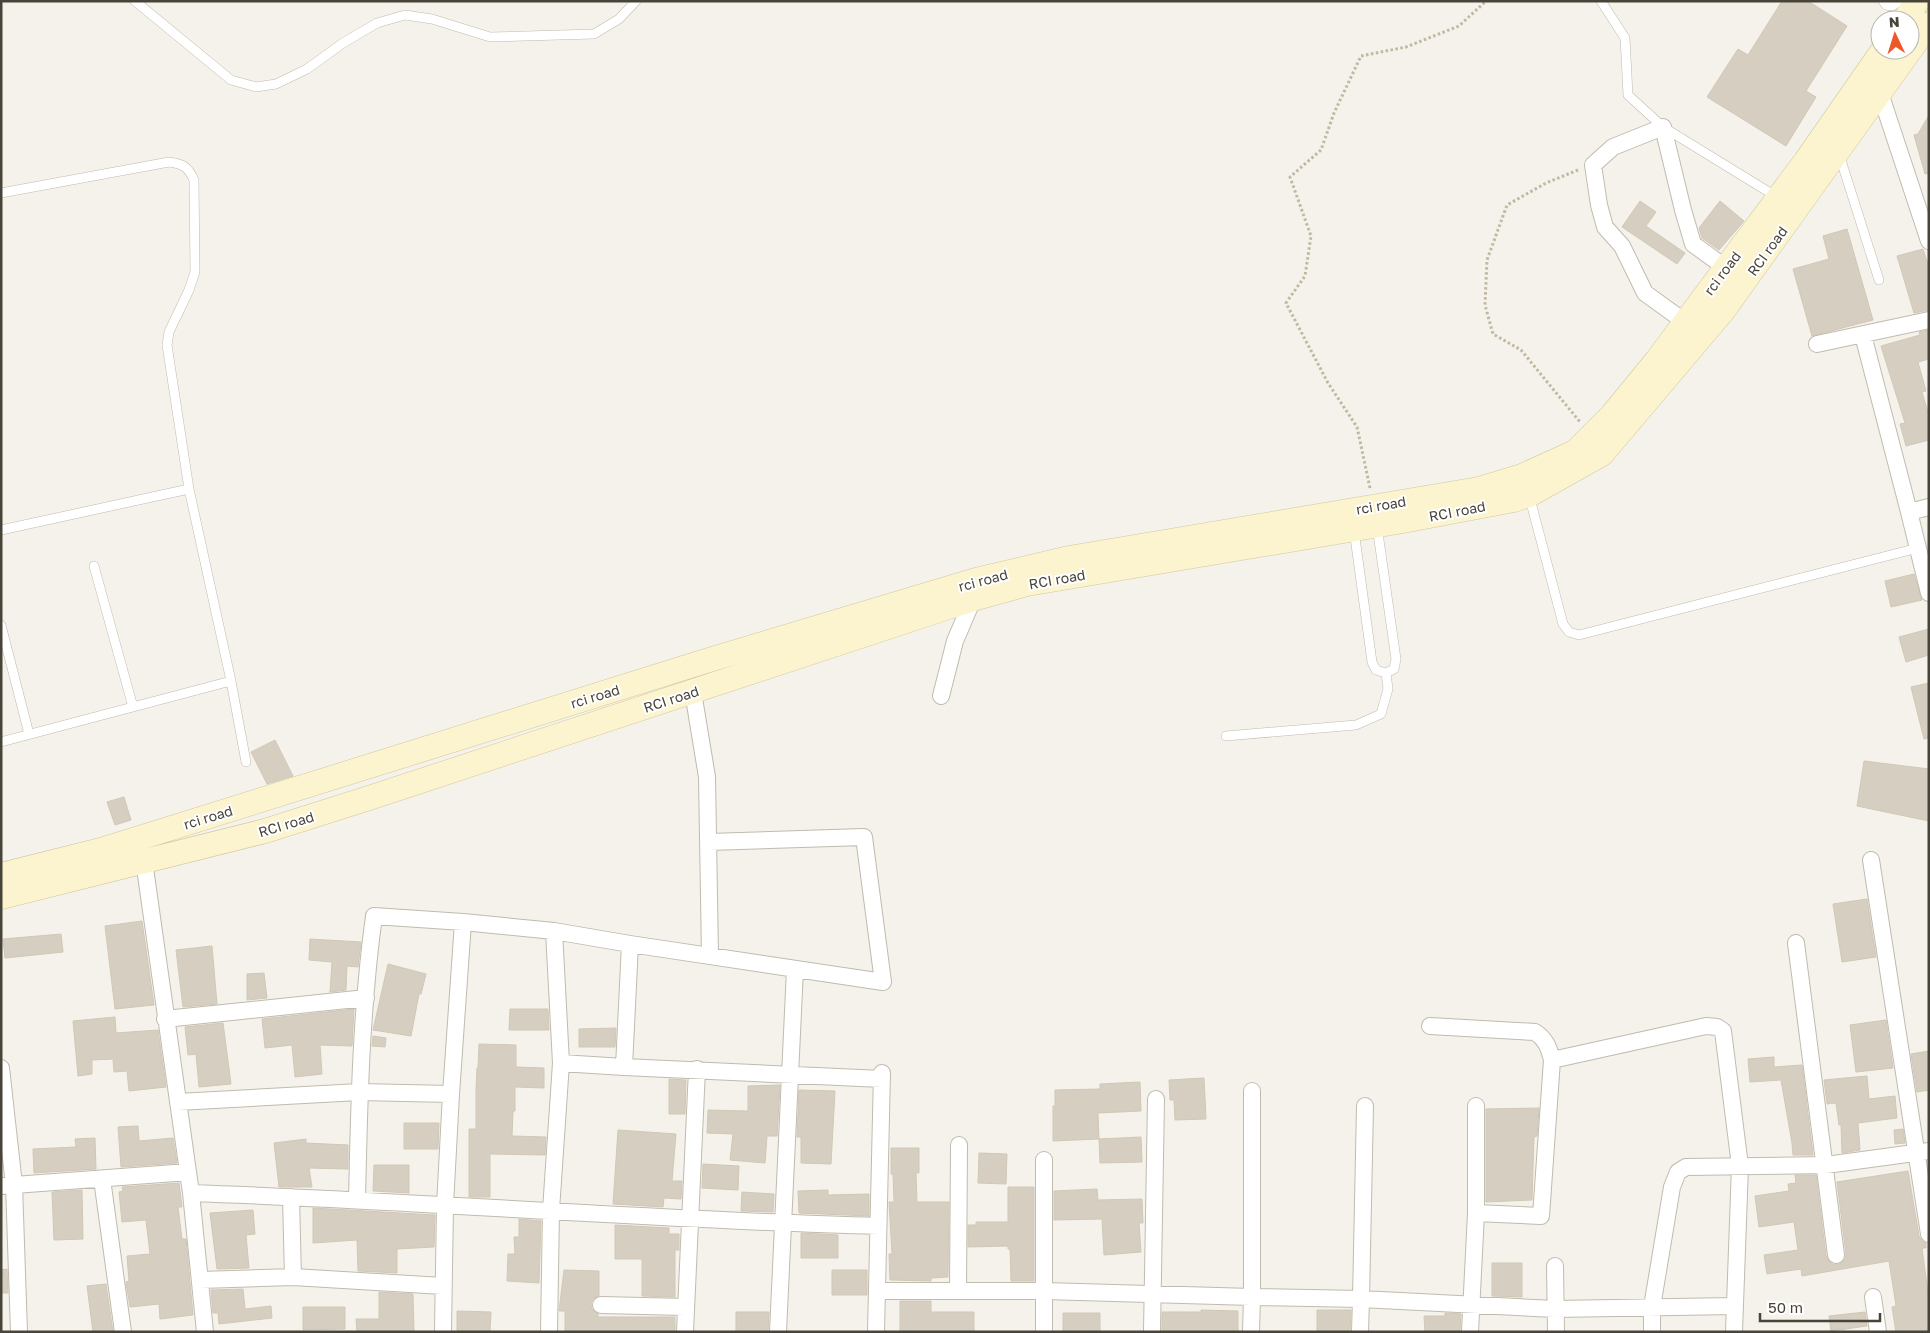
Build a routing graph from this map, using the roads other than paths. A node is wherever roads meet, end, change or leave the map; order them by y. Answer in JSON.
{"nodes":[{"id":1,"x":135,"y":1,"type":"edge"},
{"id":2,"x":636,"y":1,"type":"edge"},
{"id":3,"x":1601,"y":1,"type":"edge"},
{"id":4,"x":1882,"y":1,"type":"edge"},
{"id":5,"x":1899,"y":1,"type":"edge"},
{"id":6,"x":1924,"y":38,"type":"edge"},
{"id":7,"x":1876,"y":60,"type":"edge"},
{"id":8,"x":1880,"y":93,"type":"junction"},
{"id":9,"x":1663,"y":127,"type":"junction"},
{"id":10,"x":1838,"y":151,"type":"junction"},
{"id":11,"x":1,"y":193,"type":"edge"},
{"id":12,"x":1778,"y":198,"type":"junction"},
{"id":13,"x":1926,"y":220,"type":"edge"},
{"id":14,"x":1929,"y":241,"type":"edge"},
{"id":15,"x":1726,"y":268,"type":"junction"},
{"id":16,"x":1879,"y":280,"type":"dead end"},
{"id":17,"x":1929,"y":320,"type":"edge"},
{"id":18,"x":1685,"y":322,"type":"junction"},
{"id":19,"x":1863,"y":334,"type":"junction"},
{"id":20,"x":1817,"y":344,"type":"dead end"},
{"id":21,"x":189,"y":489,"type":"junction"},
{"id":22,"x":1529,"y":495,"type":"junction"},
{"id":23,"x":1929,"y":507,"type":"edge"},
{"id":24,"x":1909,"y":512,"type":"junction"},
{"id":25,"x":1376,"y":516,"type":"junction"},
{"id":26,"x":1,"y":530,"type":"edge"},
{"id":27,"x":1354,"y":530,"type":"junction"},
{"id":28,"x":1206,"y":544,"type":"junction"},
{"id":29,"x":1918,"y":548,"type":"junction"},
{"id":30,"x":94,"y":566,"type":"dead end"},
{"id":31,"x":1929,"y":593,"type":"edge"},
{"id":32,"x":973,"y":600,"type":"junction"},
{"id":33,"x":1,"y":625,"type":"edge"},
{"id":34,"x":1386,"y":673,"type":"junction"},
{"id":35,"x":231,"y":681,"type":"junction"},
{"id":36,"x":612,"y":690,"type":"junction"},
{"id":37,"x":693,"y":692,"type":"junction"},
{"id":38,"x":941,"y":696,"type":"dead end"},
{"id":39,"x":133,"y":707,"type":"junction"},
{"id":40,"x":621,"y":716,"type":"junction"},
{"id":41,"x":29,"y":734,"type":"junction"},
{"id":42,"x":1226,"y":736,"type":"dead end"},
{"id":43,"x":1,"y":742,"type":"edge"},
{"id":44,"x":246,"y":762,"type":"dead end"},
{"id":45,"x":709,"y":842,"type":"junction"},
{"id":46,"x":1871,"y":860,"type":"dead end"},
{"id":47,"x":144,"y":861,"type":"junction"},
{"id":48,"x":1,"y":874,"type":"edge"},
{"id":49,"x":1,"y":897,"type":"edge"},
{"id":50,"x":463,"y":922,"type":"junction"},
{"id":51,"x":554,"y":931,"type":"junction"},
{"id":52,"x":1796,"y":943,"type":"dead end"},
{"id":53,"x":630,"y":944,"type":"junction"},
{"id":54,"x":710,"y":956,"type":"junction"},
{"id":55,"x":795,"y":969,"type":"junction"},
{"id":56,"x":366,"y":998,"type":"junction"},
{"id":57,"x":165,"y":1019,"type":"junction"},
{"id":58,"x":1430,"y":1026,"type":"dead end"},
{"id":59,"x":1552,"y":1060,"type":"junction"},
{"id":60,"x":561,"y":1063,"type":"junction"},
{"id":61,"x":624,"y":1067,"type":"junction"},
{"id":62,"x":1,"y":1068,"type":"edge"},
{"id":63,"x":697,"y":1069,"type":"junction"},
{"id":64,"x":789,"y":1075,"type":"junction"},
{"id":65,"x":2,"y":1090,"type":"edge"},
{"id":66,"x":1252,"y":1091,"type":"dead end"},
{"id":67,"x":359,"y":1092,"type":"junction"},
{"id":68,"x":451,"y":1094,"type":"junction"},
{"id":69,"x":1156,"y":1100,"type":"dead end"},
{"id":70,"x":178,"y":1102,"type":"junction"},
{"id":71,"x":1365,"y":1106,"type":"dead end"},
{"id":72,"x":1476,"y":1106,"type":"dead end"},
{"id":73,"x":959,"y":1144,"type":"dead end"},
{"id":74,"x":1922,"y":1152,"type":"edge"},
{"id":75,"x":1044,"y":1160,"type":"dead end"},
{"id":76,"x":1826,"y":1165,"type":"junction"},
{"id":77,"x":1740,"y":1166,"type":"junction"},
{"id":78,"x":188,"y":1172,"type":"junction"},
{"id":79,"x":102,"y":1179,"type":"junction"},
{"id":80,"x":7,"y":1185,"type":"edge"},
{"id":81,"x":191,"y":1193,"type":"junction"},
{"id":82,"x":290,"y":1197,"type":"junction"},
{"id":83,"x":357,"y":1200,"type":"junction"},
{"id":84,"x":445,"y":1205,"type":"junction"},
{"id":85,"x":551,"y":1210,"type":"junction"},
{"id":86,"x":1476,"y":1213,"type":"junction"},
{"id":87,"x":690,"y":1220,"type":"junction"},
{"id":88,"x":782,"y":1224,"type":"junction"},
{"id":89,"x":878,"y":1226,"type":"junction"},
{"id":90,"x":1929,"y":1234,"type":"edge"},
{"id":91,"x":1836,"y":1255,"type":"dead end"},
{"id":92,"x":1555,"y":1266,"type":"dead end"},
{"id":93,"x":293,"y":1277,"type":"junction"},
{"id":94,"x":200,"y":1280,"type":"junction"},
{"id":95,"x":443,"y":1286,"type":"junction"},
{"id":96,"x":876,"y":1291,"type":"junction"},
{"id":97,"x":958,"y":1291,"type":"junction"},
{"id":98,"x":1045,"y":1291,"type":"junction"},
{"id":99,"x":1152,"y":1294,"type":"junction"},
{"id":100,"x":1252,"y":1297,"type":"junction"},
{"id":101,"x":1873,"y":1297,"type":"dead end"},
{"id":102,"x":1361,"y":1299,"type":"junction"},
{"id":103,"x":601,"y":1305,"type":"dead end"},
{"id":104,"x":1472,"y":1306,"type":"junction"},
{"id":105,"x":1734,"y":1306,"type":"junction"},
{"id":106,"x":1652,"y":1307,"type":"junction"},
{"id":107,"x":686,"y":1308,"type":"junction"},
{"id":108,"x":1555,"y":1310,"type":"junction"},
{"id":109,"x":19,"y":1332,"type":"edge"},
{"id":110,"x":123,"y":1332,"type":"edge"},
{"id":111,"x":205,"y":1332,"type":"edge"},
{"id":112,"x":443,"y":1332,"type":"edge"},
{"id":113,"x":549,"y":1332,"type":"edge"},
{"id":114,"x":685,"y":1332,"type":"edge"},
{"id":115,"x":778,"y":1332,"type":"edge"},
{"id":116,"x":876,"y":1332,"type":"edge"},
{"id":117,"x":1044,"y":1332,"type":"edge"},
{"id":118,"x":1152,"y":1332,"type":"edge"},
{"id":119,"x":1251,"y":1332,"type":"edge"},
{"id":120,"x":1360,"y":1332,"type":"edge"},
{"id":121,"x":1470,"y":1332,"type":"edge"},
{"id":122,"x":1556,"y":1332,"type":"edge"},
{"id":123,"x":1652,"y":1332,"type":"edge"},
{"id":124,"x":1734,"y":1332,"type":"edge"},
{"id":125,"x":1878,"y":1332,"type":"edge"}],
"edges":[{"from":1,"to":2,"type":"lane"},
{"from":3,"to":9,"type":"lane"},
{"from":4,"to":5,"type":"lane"},
{"from":6,"to":8,"type":"main road","name":"RCI road"},
{"from":7,"to":12,"type":"main road","name":"rci road"},
{"from":8,"to":10,"type":"main road","name":"RCI road"},
{"from":8,"to":13,"type":"street"},
{"from":9,"to":12,"type":"lane"},
{"from":9,"to":15,"type":"street"},
{"from":9,"to":18,"type":"street"},
{"from":10,"to":16,"type":"lane"},
{"from":10,"to":22,"type":"main road","name":"RCI road"},
{"from":11,"to":21,"type":"lane"},
{"from":12,"to":15,"type":"main road","name":"rci road"},
{"from":13,"to":14,"type":"street"},
{"from":15,"to":18,"type":"main road","name":"rci road"},
{"from":17,"to":19,"type":"street"},
{"from":18,"to":25,"type":"main road","name":"rci road"},
{"from":19,"to":20,"type":"street"},
{"from":19,"to":24,"type":"street"},
{"from":21,"to":26,"type":"lane"},
{"from":21,"to":35,"type":"lane"},
{"from":22,"to":25,"type":"main road","name":"RCI road"},
{"from":22,"to":29,"type":"lane"},
{"from":23,"to":24,"type":"street"},
{"from":24,"to":29,"type":"street"},
{"from":25,"to":27,"type":"main road","name":"RCI road"},
{"from":25,"to":28,"type":"main road","name":"rci road"},
{"from":25,"to":34,"type":"lane"},
{"from":27,"to":28,"type":"main road","name":"RCI road"},
{"from":27,"to":34,"type":"lane"},
{"from":28,"to":32,"type":"main road","name":"RCI road"},
{"from":28,"to":36,"type":"main road","name":"rci road"},
{"from":29,"to":31,"type":"street"},
{"from":30,"to":39,"type":"lane"},
{"from":32,"to":37,"type":"main road","name":"RCI road"},
{"from":32,"to":38,"type":"street"},
{"from":33,"to":41,"type":"lane"},
{"from":34,"to":42,"type":"lane"},
{"from":35,"to":39,"type":"lane"},
{"from":35,"to":44,"type":"lane"},
{"from":36,"to":40,"type":"main road"},
{"from":36,"to":48,"type":"main road","name":"rci road"},
{"from":37,"to":40,"type":"main road","name":"RCI road"},
{"from":37,"to":45,"type":"street"},
{"from":39,"to":41,"type":"lane"},
{"from":40,"to":47,"type":"main road","name":"RCI road"},
{"from":41,"to":43,"type":"lane"},
{"from":45,"to":54,"type":"street"},
{"from":45,"to":55,"type":"street"},
{"from":46,"to":74,"type":"street"},
{"from":47,"to":49,"type":"main road","name":"RCI road"},
{"from":47,"to":57,"type":"street"},
{"from":50,"to":51,"type":"street"},
{"from":50,"to":56,"type":"street"},
{"from":50,"to":68,"type":"street"},
{"from":51,"to":53,"type":"street"},
{"from":51,"to":60,"type":"street"},
{"from":52,"to":76,"type":"street"},
{"from":53,"to":54,"type":"street"},
{"from":53,"to":61,"type":"street"},
{"from":54,"to":55,"type":"street"},
{"from":55,"to":64,"type":"street"},
{"from":56,"to":57,"type":"street"},
{"from":56,"to":67,"type":"street"},
{"from":57,"to":70,"type":"street"},
{"from":58,"to":59,"type":"street"},
{"from":59,"to":77,"type":"street"},
{"from":59,"to":86,"type":"street"},
{"from":60,"to":61,"type":"street"},
{"from":60,"to":85,"type":"street"},
{"from":61,"to":63,"type":"street"},
{"from":62,"to":65,"type":"street"},
{"from":63,"to":64,"type":"street"},
{"from":63,"to":87,"type":"street"},
{"from":64,"to":88,"type":"street"},
{"from":64,"to":89,"type":"street"},
{"from":65,"to":80,"type":"street"},
{"from":66,"to":100,"type":"street"},
{"from":67,"to":68,"type":"street"},
{"from":67,"to":70,"type":"street"},
{"from":67,"to":83,"type":"street"},
{"from":68,"to":84,"type":"street"},
{"from":69,"to":99,"type":"street"},
{"from":70,"to":78,"type":"street"},
{"from":71,"to":102,"type":"street"},
{"from":72,"to":86,"type":"street"},
{"from":73,"to":97,"type":"street"},
{"from":74,"to":76,"type":"street"},
{"from":74,"to":90,"type":"street"},
{"from":75,"to":98,"type":"street"},
{"from":76,"to":77,"type":"street"},
{"from":76,"to":91,"type":"street"},
{"from":77,"to":105,"type":"street"},
{"from":77,"to":106,"type":"street"},
{"from":78,"to":79,"type":"street"},
{"from":78,"to":81,"type":"street"},
{"from":79,"to":80,"type":"street"},
{"from":79,"to":110,"type":"street"},
{"from":80,"to":109,"type":"street"},
{"from":81,"to":82,"type":"street"},
{"from":81,"to":94,"type":"street"},
{"from":82,"to":83,"type":"street"},
{"from":82,"to":93,"type":"street"},
{"from":83,"to":84,"type":"street"},
{"from":84,"to":85,"type":"street"},
{"from":84,"to":95,"type":"street"},
{"from":85,"to":87,"type":"street"},
{"from":85,"to":113,"type":"street"},
{"from":86,"to":104,"type":"street"},
{"from":87,"to":88,"type":"street"},
{"from":87,"to":107,"type":"street"},
{"from":88,"to":89,"type":"street"},
{"from":88,"to":115,"type":"street"},
{"from":89,"to":96,"type":"street"},
{"from":92,"to":108,"type":"street"},
{"from":93,"to":94,"type":"street"},
{"from":93,"to":95,"type":"street"},
{"from":94,"to":111,"type":"street"},
{"from":95,"to":112,"type":"street"},
{"from":96,"to":97,"type":"street"},
{"from":96,"to":116,"type":"street"},
{"from":97,"to":98,"type":"street"},
{"from":98,"to":99,"type":"street"},
{"from":98,"to":117,"type":"street"},
{"from":99,"to":100,"type":"street"},
{"from":99,"to":118,"type":"street"},
{"from":100,"to":102,"type":"street"},
{"from":100,"to":119,"type":"street"},
{"from":101,"to":125,"type":"street"},
{"from":102,"to":104,"type":"street"},
{"from":102,"to":120,"type":"street"},
{"from":103,"to":107,"type":"street"},
{"from":104,"to":108,"type":"street"},
{"from":104,"to":121,"type":"street"},
{"from":105,"to":106,"type":"street"},
{"from":105,"to":124,"type":"street"},
{"from":106,"to":108,"type":"street"},
{"from":106,"to":123,"type":"street"},
{"from":107,"to":114,"type":"street"},
{"from":108,"to":122,"type":"street"}]}
